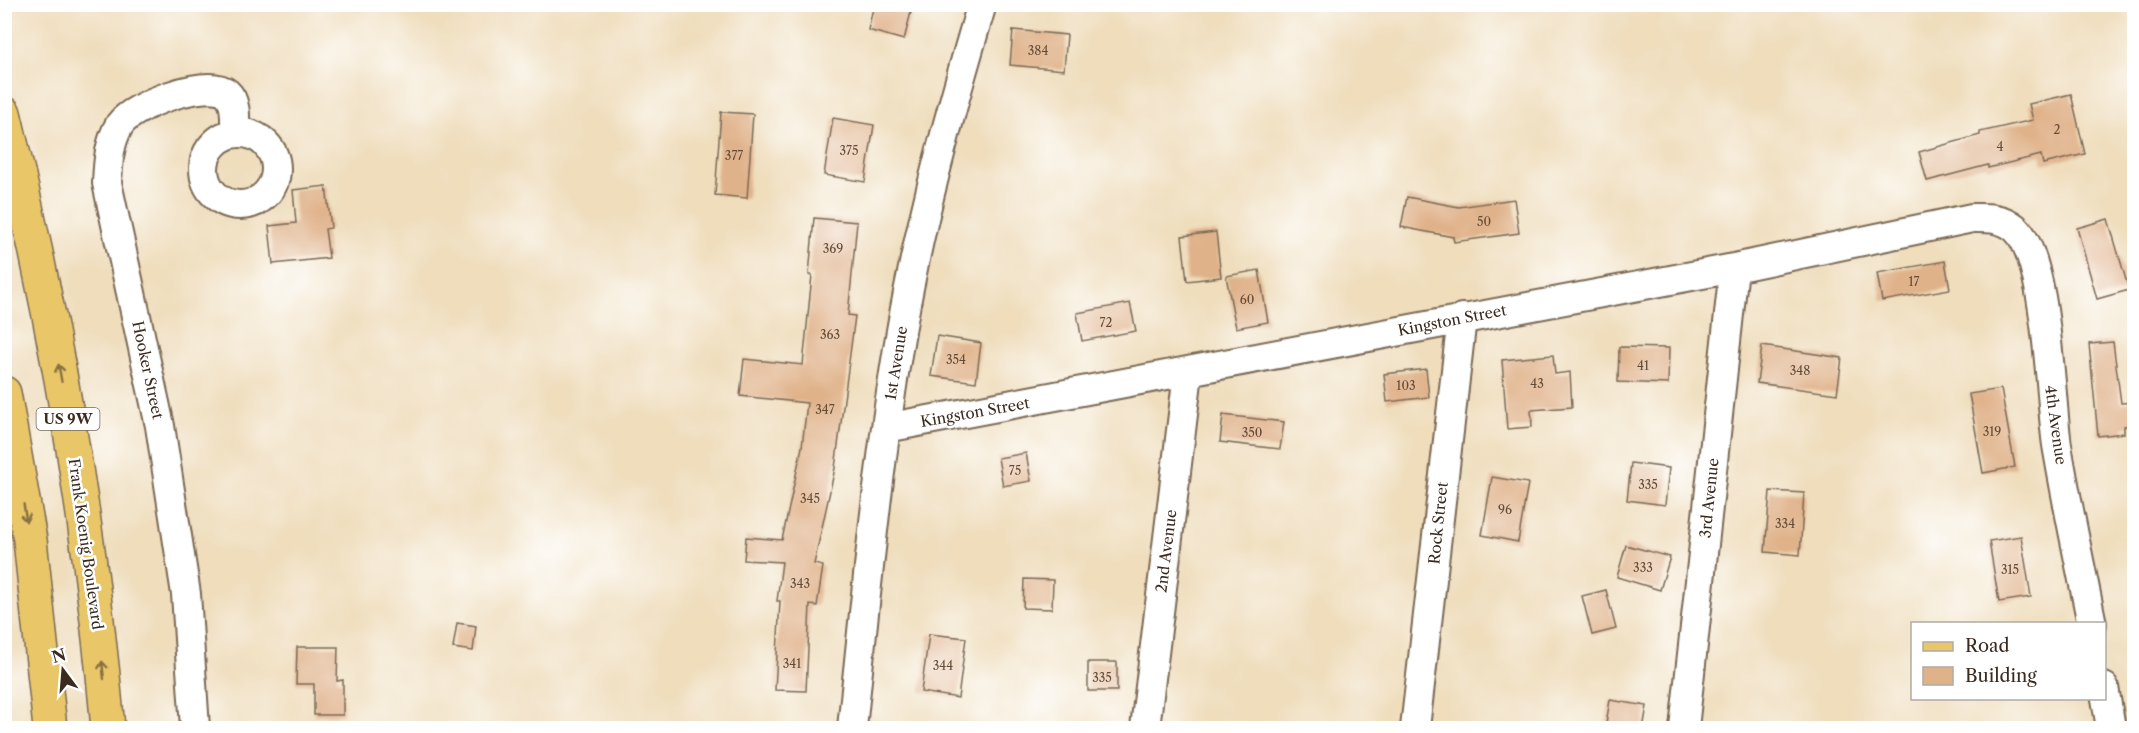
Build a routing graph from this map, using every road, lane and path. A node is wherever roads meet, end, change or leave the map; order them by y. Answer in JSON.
{"nodes":[{"id":1,"x":982,"y":4,"type":"edge"},
{"id":2,"x":4,"y":113,"type":"edge"},
{"id":3,"x":235,"y":132,"type":"dead end"},
{"id":4,"x":2016,"y":229,"type":"joint"},
{"id":5,"x":1734,"y":268,"type":"junction"},
{"id":6,"x":1462,"y":318,"type":"junction"},
{"id":7,"x":1188,"y":373,"type":"junction"},
{"id":8,"x":4,"y":393,"type":"edge"},
{"id":9,"x":886,"y":428,"type":"junction"},
{"id":10,"x":2092,"y":622,"type":"edge"},
{"id":11,"x":2106,"y":699,"type":"edge"},
{"id":12,"x":50,"y":729,"type":"edge"},
{"id":13,"x":108,"y":729,"type":"edge"},
{"id":14,"x":195,"y":729,"type":"edge"},
{"id":15,"x":852,"y":729,"type":"edge"},
{"id":16,"x":1145,"y":729,"type":"edge"},
{"id":17,"x":1415,"y":729,"type":"edge"},
{"id":18,"x":1684,"y":729,"type":"edge"},
{"id":19,"x":2111,"y":729,"type":"edge"}],
"edges":[{"from":1,"to":9,"type":"street","name":"1st Avenue"},
{"from":13,"to":2,"type":"main road","name":"Frank Koenig Boulevard","number":"US 9W","one_way":true},
{"from":3,"to":14,"type":"street","name":"Hooker Street"},
{"from":4,"to":5,"type":"street","name":"Kingston Street"},
{"from":4,"to":10,"type":"street","name":"4th Avenue"},
{"from":5,"to":6,"type":"street","name":"Kingston Street"},
{"from":5,"to":18,"type":"street","name":"3rd Avenue"},
{"from":6,"to":7,"type":"street","name":"Kingston Street"},
{"from":6,"to":17,"type":"street","name":"Rock Street"},
{"from":7,"to":9,"type":"street","name":"Kingston Street"},
{"from":7,"to":16,"type":"street","name":"2nd Avenue"},
{"from":8,"to":12,"type":"main road","one_way":true},
{"from":9,"to":15,"type":"street","name":"1st Avenue"},
{"from":11,"to":19,"type":"street"}]}
